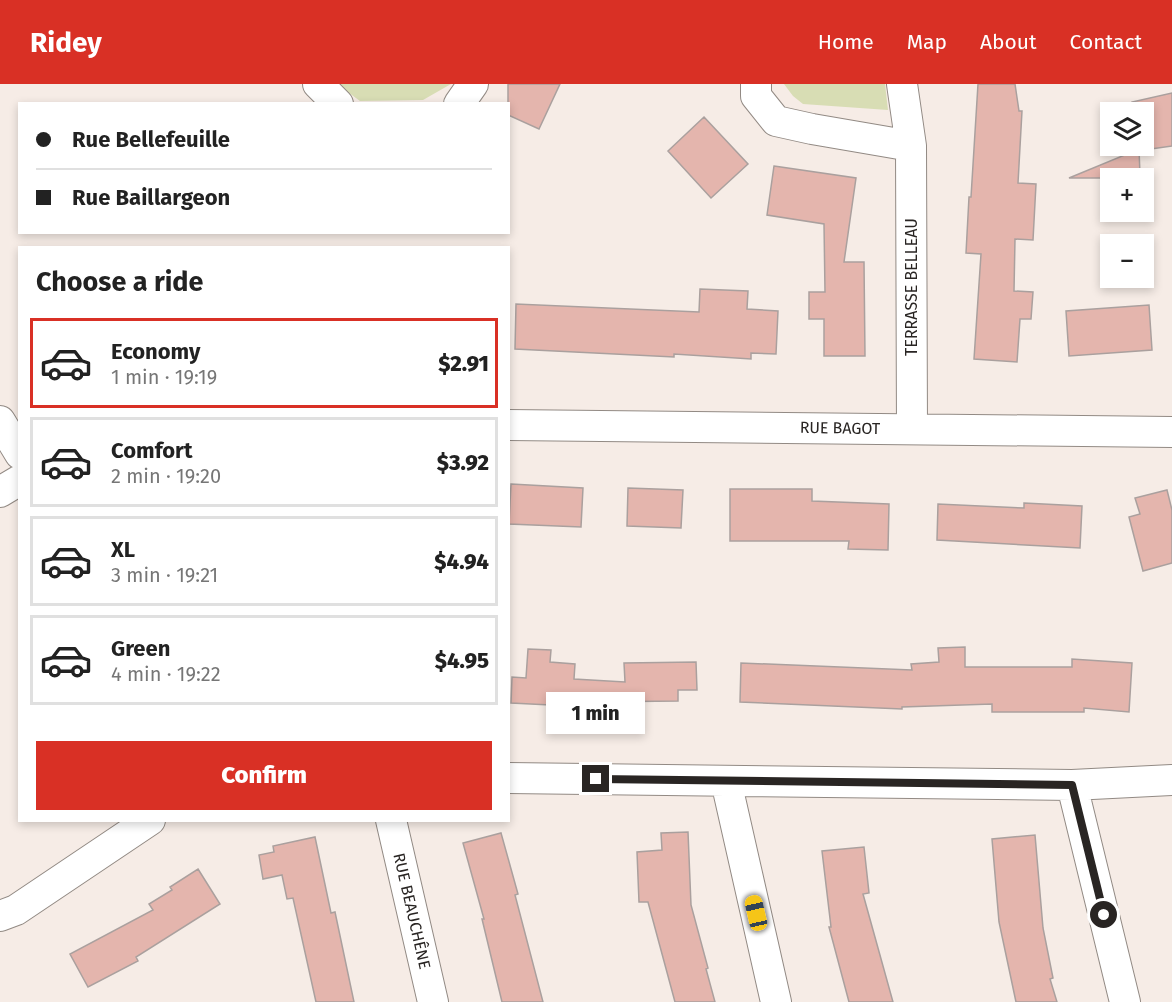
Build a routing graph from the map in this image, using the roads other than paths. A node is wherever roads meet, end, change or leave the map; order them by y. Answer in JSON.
{"nodes":[{"id":1,"x":318,"y":84,"type":"edge"},
{"id":2,"x":473,"y":84,"type":"edge"},
{"id":3,"x":756,"y":84,"type":"edge"},
{"id":4,"x":902,"y":84,"type":"edge"},
{"id":5,"x":336,"y":102,"type":"edge"},
{"id":6,"x":460,"y":102,"type":"edge"},
{"id":7,"x":910,"y":146,"type":"junction"},
{"id":8,"x":0,"y":421,"type":"edge"},
{"id":9,"x":510,"y":425,"type":"edge"},
{"id":10,"x":912,"y":429,"type":"junction"},
{"id":11,"x":1172,"y":432,"type":"edge"},
{"id":12,"x":18,"y":451,"type":"edge"},
{"id":13,"x":18,"y":481,"type":"edge"},
{"id":14,"x":0,"y":492,"type":"edge"},
{"id":15,"x":510,"y":778,"type":"edge"},
{"id":16,"x":1172,"y":780,"type":"edge"},
{"id":17,"x":726,"y":781,"type":"junction"},
{"id":18,"x":1072,"y":785,"type":"junction"},
{"id":19,"x":147,"y":822,"type":"edge"},
{"id":20,"x":391,"y":822,"type":"edge"},
{"id":21,"x":0,"y":916,"type":"edge"},
{"id":22,"x":433,"y":1002,"type":"edge"},
{"id":23,"x":776,"y":1002,"type":"edge"},
{"id":24,"x":1125,"y":1002,"type":"edge"}],
"edges":[{"from":1,"to":5,"type":"street"},
{"from":2,"to":6,"type":"street"},
{"from":3,"to":7,"type":"street"},
{"from":4,"to":7,"type":"street","name":"TERRASSE BELLEAU"},
{"from":7,"to":10,"type":"street","name":"TERRASSE BELLEAU"},
{"from":8,"to":12,"type":"street"},
{"from":9,"to":10,"type":"street","name":"RUE BAGOT"},
{"from":10,"to":11,"type":"street","name":"RUE BAGOT"},
{"from":13,"to":14,"type":"street"},
{"from":15,"to":17,"type":"street"},
{"from":16,"to":18,"type":"street"},
{"from":17,"to":18,"type":"street"},
{"from":17,"to":23,"type":"street"},
{"from":18,"to":24,"type":"street"},
{"from":19,"to":21,"type":"street"},
{"from":20,"to":22,"type":"street","name":"RUE BEAUCHÊNE"}]}
